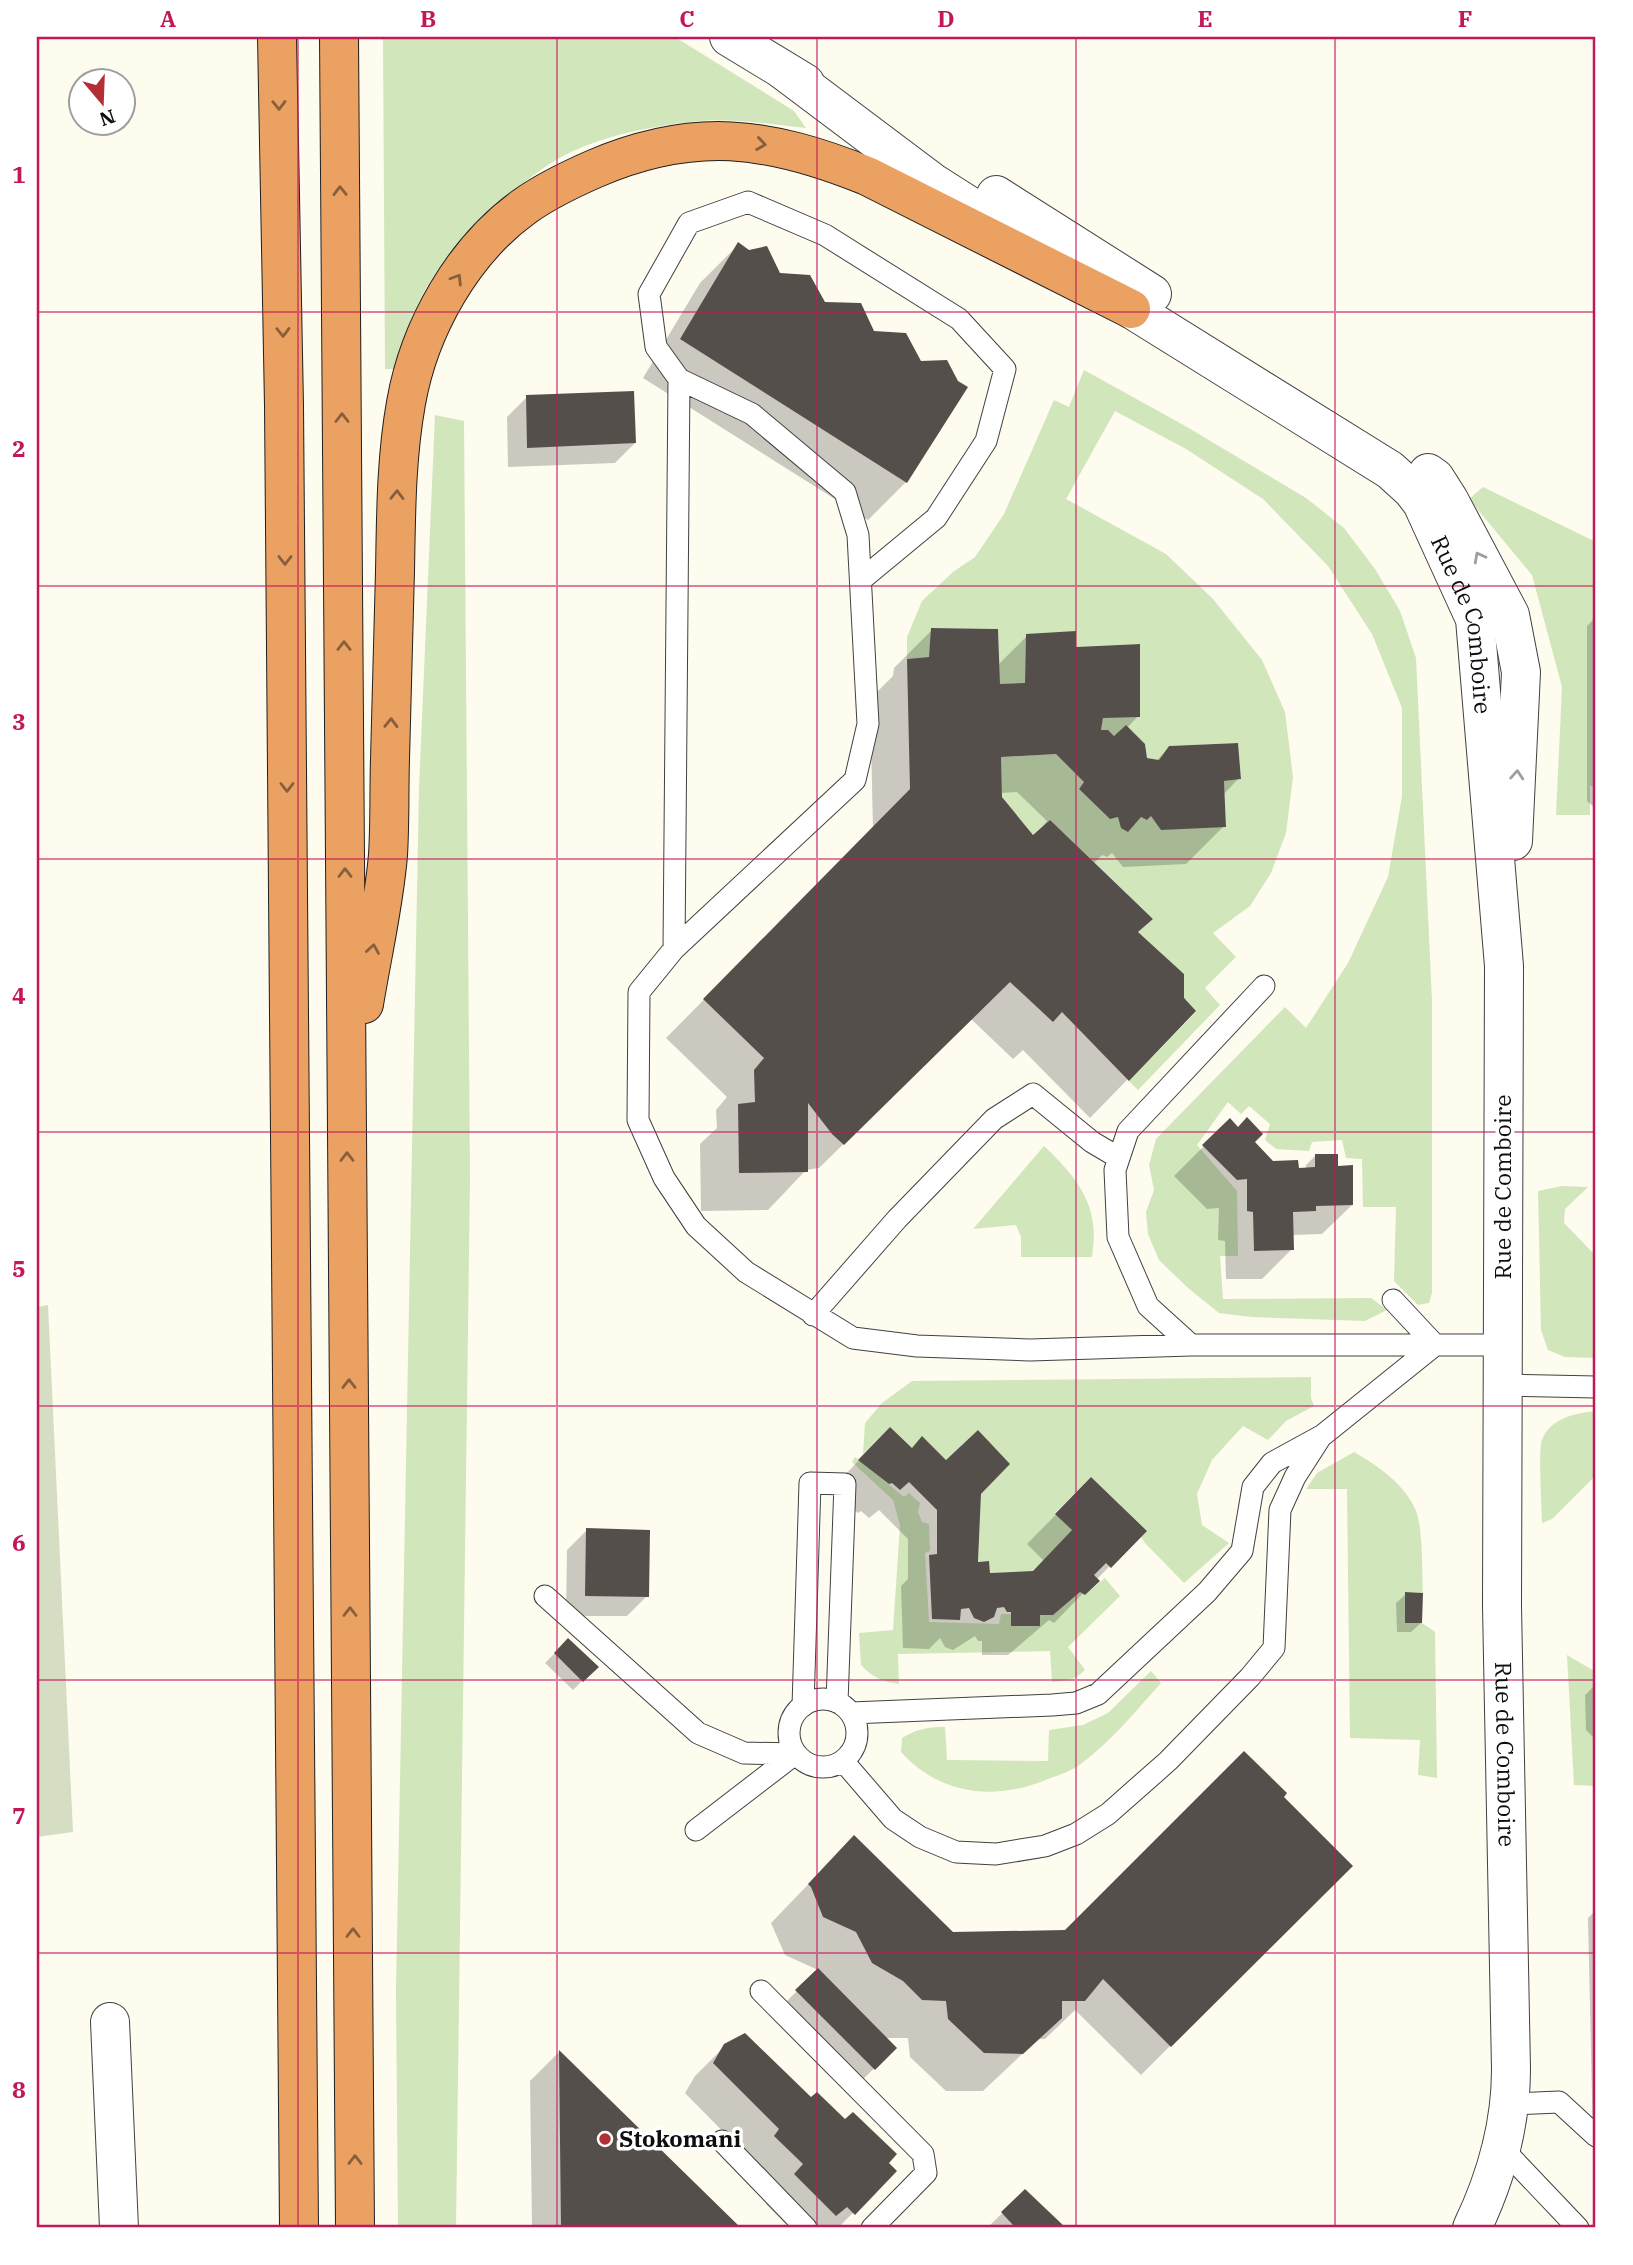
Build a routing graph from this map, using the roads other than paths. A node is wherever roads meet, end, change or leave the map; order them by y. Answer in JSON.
{"nodes":[{"id":1,"x":277,"y":37,"type":"edge"},
{"id":2,"x":338,"y":37,"type":"edge"},
{"id":3,"x":729,"y":37,"type":"edge"},
{"id":4,"x":783,"y":70,"type":"junction"},
{"id":5,"x":1131,"y":310,"type":"junction"},
{"id":6,"x":679,"y":379,"type":"junction"},
{"id":7,"x":861,"y":580,"type":"junction"},
{"id":8,"x":674,"y":949,"type":"junction"},
{"id":9,"x":1504,"y":966,"type":"junction"},
{"id":10,"x":1264,"y":986,"type":"dead end"},
{"id":11,"x":347,"y":1113,"type":"junction"},
{"id":12,"x":1119,"y":1158,"type":"junction"},
{"id":13,"x":1393,"y":1300,"type":"dead end"},
{"id":14,"x":813,"y":1315,"type":"junction"},
{"id":15,"x":1191,"y":1345,"type":"junction"},
{"id":16,"x":1435,"y":1345,"type":"junction"},
{"id":17,"x":1503,"y":1345,"type":"junction"},
{"id":18,"x":1503,"y":1385,"type":"junction"},
{"id":19,"x":1596,"y":1387,"type":"edge"},
{"id":20,"x":1323,"y":1435,"type":"junction"},
{"id":21,"x":545,"y":1596,"type":"dead end"},
{"id":22,"x":803,"y":1706,"type":"junction"},
{"id":23,"x":844,"y":1707,"type":"junction"},
{"id":24,"x":795,"y":1754,"type":"junction"},
{"id":25,"x":843,"y":1761,"type":"junction"},
{"id":26,"x":696,"y":1830,"type":"dead end"},
{"id":27,"x":761,"y":1991,"type":"dead end"},
{"id":28,"x":110,"y":2022,"type":"dead end"},
{"id":29,"x":1511,"y":2104,"type":"junction"},
{"id":30,"x":1596,"y":2136,"type":"edge"},
{"id":31,"x":722,"y":2141,"type":"dead end"},
{"id":32,"x":1502,"y":2148,"type":"junction"},
{"id":33,"x":120,"y":2228,"type":"edge"},
{"id":34,"x":299,"y":2228,"type":"edge"},
{"id":35,"x":355,"y":2228,"type":"edge"},
{"id":36,"x":806,"y":2228,"type":"edge"},
{"id":37,"x":872,"y":2228,"type":"edge"},
{"id":38,"x":1472,"y":2228,"type":"edge"},
{"id":39,"x":1578,"y":2228,"type":"edge"}],
"edges":[{"from":1,"to":34,"type":"highway","one_way":true},
{"from":11,"to":2,"type":"highway","one_way":true},
{"from":3,"to":4,"type":"street"},
{"from":4,"to":5,"type":"street","name":"Rue de Comboire"},
{"from":9,"to":4,"type":"street","one_way":true},
{"from":5,"to":9,"type":"street","name":"Rue de Comboire"},
{"from":11,"to":5,"type":"highway","one_way":true},
{"from":6,"to":7,"type":"lane"},
{"from":6,"to":7,"type":"lane"},
{"from":6,"to":8,"type":"lane"},
{"from":7,"to":8,"type":"lane"},
{"from":8,"to":14,"type":"lane"},
{"from":9,"to":17,"type":"street","name":"Rue de Comboire"},
{"from":10,"to":12,"type":"lane"},
{"from":35,"to":11,"type":"highway","one_way":true},
{"from":12,"to":14,"type":"lane"},
{"from":12,"to":15,"type":"lane"},
{"from":13,"to":16,"type":"lane"},
{"from":14,"to":15,"type":"lane"},
{"from":15,"to":16,"type":"lane"},
{"from":16,"to":17,"type":"lane"},
{"from":16,"to":20,"type":"lane"},
{"from":17,"to":18,"type":"street","name":"Rue de Comboire"},
{"from":18,"to":19,"type":"lane"},
{"from":18,"to":29,"type":"street","name":"Rue de Comboire"},
{"from":20,"to":23,"type":"lane"},
{"from":20,"to":25,"type":"lane"},
{"from":21,"to":24,"type":"lane"},
{"from":22,"to":23,"type":"lane"},
{"from":22,"to":23,"type":"lane"},
{"from":22,"to":24,"type":"lane"},
{"from":23,"to":25,"type":"lane"},
{"from":24,"to":25,"type":"lane"},
{"from":24,"to":26,"type":"lane"},
{"from":27,"to":37,"type":"lane"},
{"from":28,"to":33,"type":"street"},
{"from":29,"to":30,"type":"lane"},
{"from":29,"to":32,"type":"street","name":"Rue de Comboire"},
{"from":31,"to":36,"type":"lane"},
{"from":32,"to":38,"type":"street","name":"Rue de Comboire"},
{"from":32,"to":39,"type":"lane"}]}
